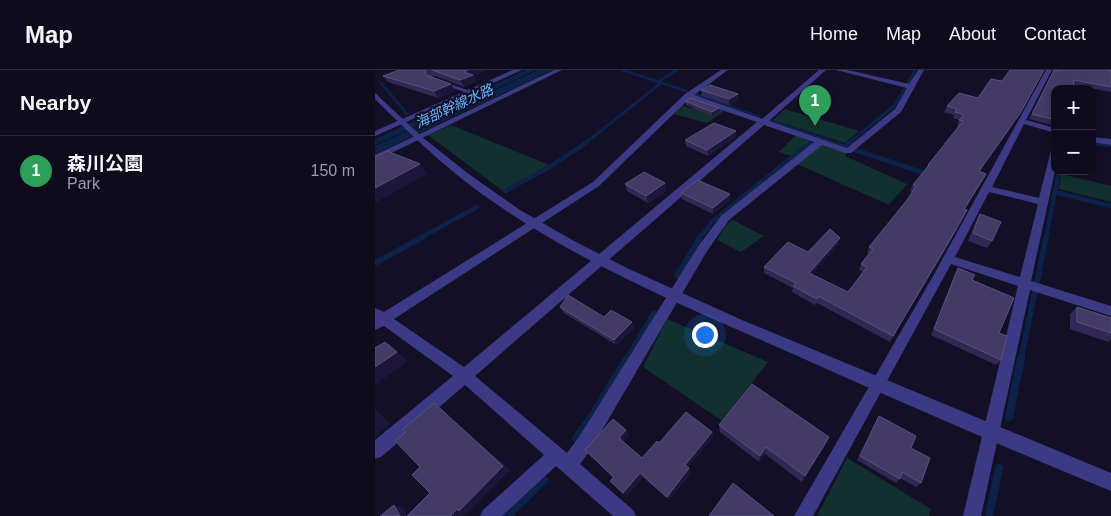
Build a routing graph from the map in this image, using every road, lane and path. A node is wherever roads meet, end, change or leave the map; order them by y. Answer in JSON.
{"nodes":[{"id":1,"x":519,"y":70,"type":"edge"},
{"id":2,"x":559,"y":70,"type":"edge"},
{"id":3,"x":725,"y":70,"type":"edge"},
{"id":4,"x":823,"y":70,"type":"edge"},
{"id":5,"x":839,"y":70,"type":"edge"},
{"id":6,"x":921,"y":70,"type":"edge"},
{"id":7,"x":1049,"y":70,"type":"edge"},
{"id":8,"x":432,"y":80,"type":"edge"},
{"id":9,"x":912,"y":87,"type":"junction"},
{"id":10,"x":470,"y":92,"type":"junction"},
{"id":11,"x":375,"y":95,"type":"edge"},
{"id":12,"x":688,"y":96,"type":"junction"},
{"id":13,"x":763,"y":122,"type":"junction"},
{"id":14,"x":1021,"y":122,"type":"junction"},
{"id":15,"x":401,"y":123,"type":"junction"},
{"id":16,"x":1051,"y":130,"type":"edge"},
{"id":17,"x":375,"y":134,"type":"edge"},
{"id":18,"x":417,"y":138,"type":"junction"},
{"id":19,"x":1096,"y":140,"type":"edge"},
{"id":20,"x":820,"y":142,"type":"junction"},
{"id":21,"x":1111,"y":142,"type":"edge"},
{"id":22,"x":375,"y":158,"type":"edge"},
{"id":23,"x":1051,"y":167,"type":"edge"},
{"id":24,"x":985,"y":188,"type":"junction"},
{"id":25,"x":1043,"y":202,"type":"junction"},
{"id":26,"x":535,"y":224,"type":"junction"},
{"id":27,"x":948,"y":259,"type":"junction"},
{"id":28,"x":602,"y":260,"type":"junction"},
{"id":29,"x":1025,"y":283,"type":"junction"},
{"id":30,"x":674,"y":296,"type":"junction"},
{"id":31,"x":1111,"y":310,"type":"edge"},
{"id":32,"x":378,"y":319,"type":"edge"},
{"id":33,"x":465,"y":376,"type":"junction"},
{"id":34,"x":877,"y":384,"type":"junction"},
{"id":35,"x":991,"y":431,"type":"junction"},
{"id":36,"x":375,"y":451,"type":"edge"},
{"id":37,"x":562,"y":460,"type":"junction"},
{"id":38,"x":1111,"y":482,"type":"edge"},
{"id":39,"x":489,"y":516,"type":"edge"},
{"id":40,"x":627,"y":516,"type":"edge"},
{"id":41,"x":803,"y":516,"type":"edge"},
{"id":42,"x":972,"y":516,"type":"edge"}],
"edges":[{"from":1,"to":10,"type":"street"},
{"from":2,"to":18,"type":"street"},
{"from":3,"to":12,"type":"street"},
{"from":4,"to":13,"type":"street"},
{"from":5,"to":9,"type":"street"},
{"from":6,"to":9,"type":"street"},
{"from":7,"to":14,"type":"street"},
{"from":8,"to":10,"type":"lane"},
{"from":9,"to":20,"type":"street"},
{"from":10,"to":15,"type":"street"},
{"from":11,"to":15,"type":"street"},
{"from":12,"to":13,"type":"street"},
{"from":12,"to":26,"type":"street"},
{"from":13,"to":20,"type":"street"},
{"from":13,"to":28,"type":"street"},
{"from":14,"to":16,"type":"street"},
{"from":14,"to":24,"type":"street"},
{"from":15,"to":17,"type":"street"},
{"from":15,"to":18,"type":"street"},
{"from":18,"to":22,"type":"street"},
{"from":18,"to":26,"type":"street"},
{"from":19,"to":21,"type":"street"},
{"from":20,"to":30,"type":"street"},
{"from":23,"to":25,"type":"street"},
{"from":24,"to":25,"type":"street"},
{"from":24,"to":27,"type":"street"},
{"from":25,"to":29,"type":"street"},
{"from":26,"to":28,"type":"street"},
{"from":26,"to":32,"type":"street"},
{"from":27,"to":29,"type":"street"},
{"from":27,"to":34,"type":"street"},
{"from":28,"to":30,"type":"street"},
{"from":28,"to":33,"type":"street"},
{"from":29,"to":31,"type":"street"},
{"from":29,"to":35,"type":"street"},
{"from":30,"to":34,"type":"street"},
{"from":30,"to":37,"type":"street"},
{"from":32,"to":33,"type":"street"},
{"from":33,"to":36,"type":"street"},
{"from":33,"to":37,"type":"street"},
{"from":34,"to":35,"type":"street"},
{"from":34,"to":41,"type":"street"},
{"from":35,"to":38,"type":"street"},
{"from":35,"to":42,"type":"street"},
{"from":37,"to":39,"type":"street"},
{"from":37,"to":40,"type":"street"}]}
